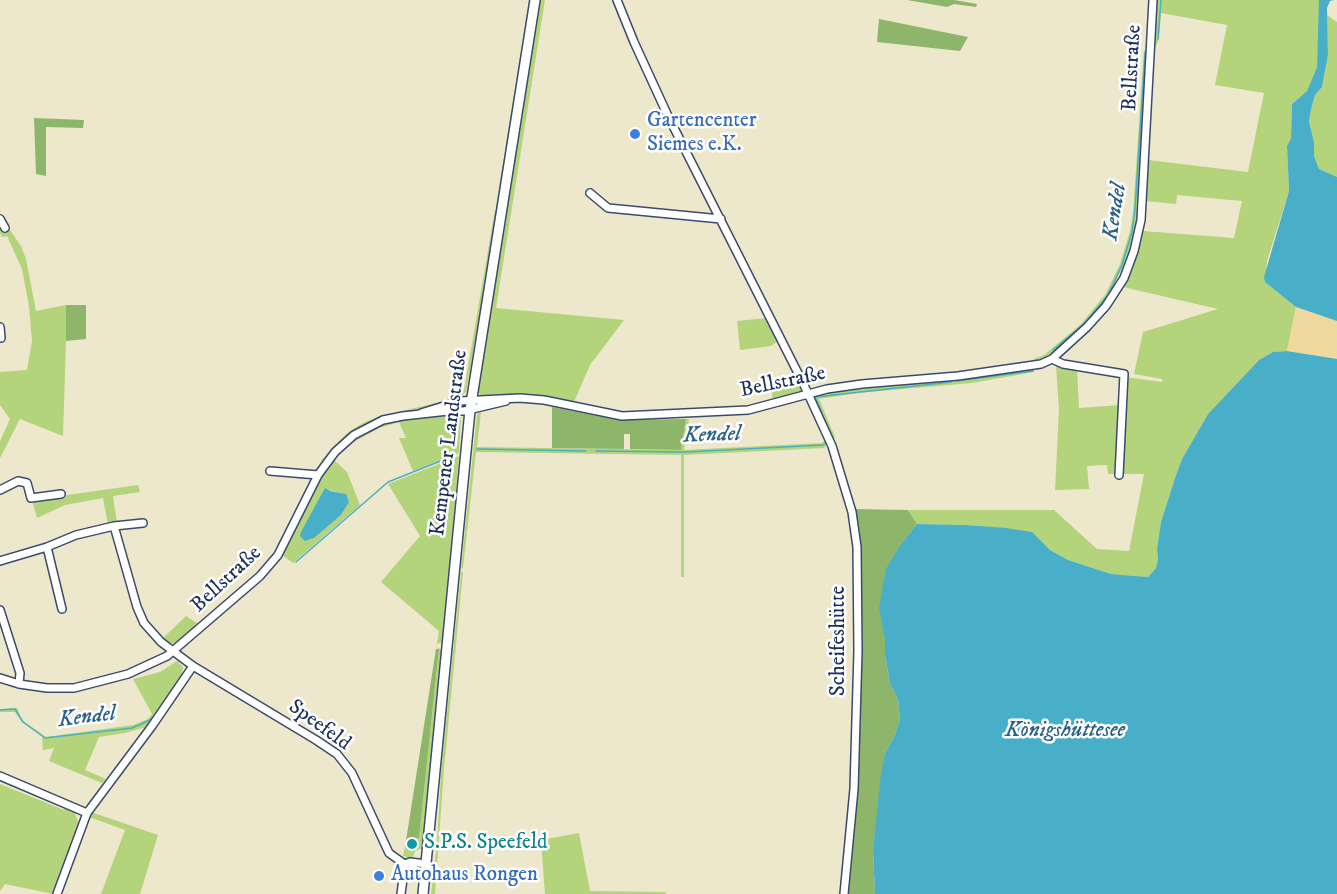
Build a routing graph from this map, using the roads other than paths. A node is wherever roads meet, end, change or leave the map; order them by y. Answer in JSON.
{"nodes":[{"id":1,"x":535,"y":0,"type":"edge"},
{"id":2,"x":617,"y":0,"type":"edge"},
{"id":3,"x":1153,"y":0,"type":"edge"},
{"id":4,"x":590,"y":193,"type":"dead end"},
{"id":5,"x":0,"y":219,"type":"edge"},
{"id":6,"x":721,"y":219,"type":"junction"},
{"id":7,"x":5,"y":228,"type":"dead end"},
{"id":8,"x":0,"y":327,"type":"edge"},
{"id":9,"x":1,"y":338,"type":"edge"},
{"id":10,"x":1053,"y":359,"type":"junction"},
{"id":11,"x":809,"y":396,"type":"junction"},
{"id":12,"x":520,"y":398,"type":"junction"},
{"id":13,"x":471,"y":400,"type":"junction"},
{"id":14,"x":470,"y":410,"type":"junction"},
{"id":15,"x":421,"y":413,"type":"junction"},
{"id":16,"x":270,"y":471,"type":"dead end"},
{"id":17,"x":318,"y":475,"type":"junction"},
{"id":18,"x":1119,"y":475,"type":"dead end"},
{"id":19,"x":0,"y":490,"type":"edge"},
{"id":20,"x":61,"y":494,"type":"dead end"},
{"id":21,"x":143,"y":523,"type":"dead end"},
{"id":22,"x":114,"y":526,"type":"junction"},
{"id":23,"x":47,"y":547,"type":"junction"},
{"id":24,"x":0,"y":561,"type":"edge"},
{"id":25,"x":62,"y":609,"type":"dead end"},
{"id":26,"x":0,"y":610,"type":"edge"},
{"id":27,"x":173,"y":651,"type":"junction"},
{"id":28,"x":193,"y":666,"type":"junction"},
{"id":29,"x":0,"y":678,"type":"edge"},
{"id":30,"x":19,"y":684,"type":"junction"},
{"id":31,"x":0,"y":776,"type":"edge"},
{"id":32,"x":87,"y":813,"type":"junction"},
{"id":33,"x":405,"y":864,"type":"junction"},
{"id":34,"x":426,"y":868,"type":"junction"},
{"id":35,"x":57,"y":894,"type":"edge"},
{"id":36,"x":400,"y":894,"type":"edge"},
{"id":37,"x":423,"y":894,"type":"edge"},
{"id":38,"x":844,"y":894,"type":"edge"}],
"edges":[{"from":1,"to":13,"type":"street","name":"Kempener Landstraße"},
{"from":2,"to":6,"type":"street","name":"Bellstraße"},
{"from":3,"to":10,"type":"street","name":"Bellstraße"},
{"from":4,"to":6,"type":"street"},
{"from":5,"to":7,"type":"street"},
{"from":6,"to":11,"type":"street","name":"Bellstraße"},
{"from":8,"to":9,"type":"street"},
{"from":10,"to":11,"type":"street","name":"Bellstraße"},
{"from":10,"to":18,"type":"street"},
{"from":11,"to":12,"type":"street","name":"Bellstraße"},
{"from":11,"to":38,"type":"street","name":"Scheifeshütte"},
{"from":12,"to":13,"type":"street","name":"Bellstraße"},
{"from":12,"to":14,"type":"street","name":"Bellstraße"},
{"from":13,"to":14,"type":"street","name":"Kempener Landstraße"},
{"from":13,"to":15,"type":"street","name":"Bellstraße"},
{"from":14,"to":15,"type":"street","name":"Bellstraße"},
{"from":14,"to":34,"type":"street","name":"Kempener Landstraße"},
{"from":15,"to":17,"type":"street","name":"Bellstraße"},
{"from":16,"to":17,"type":"street"},
{"from":17,"to":27,"type":"street","name":"Bellstraße"},
{"from":19,"to":20,"type":"street"},
{"from":21,"to":22,"type":"street"},
{"from":22,"to":23,"type":"street"},
{"from":22,"to":27,"type":"street","name":"Speefeld"},
{"from":23,"to":24,"type":"street"},
{"from":23,"to":25,"type":"street"},
{"from":26,"to":30,"type":"street"},
{"from":27,"to":28,"type":"street","name":"Speefeld"},
{"from":27,"to":30,"type":"street","name":"Bellstraße"},
{"from":28,"to":32,"type":"street"},
{"from":28,"to":33,"type":"street","name":"Speefeld"},
{"from":29,"to":30,"type":"street","name":"Bellstraße"},
{"from":31,"to":32,"type":"street"},
{"from":32,"to":35,"type":"street"},
{"from":33,"to":34,"type":"street","name":"Speefeld"},
{"from":33,"to":36,"type":"street"},
{"from":34,"to":37,"type":"street","name":"Kempener Landstraße"}]}
